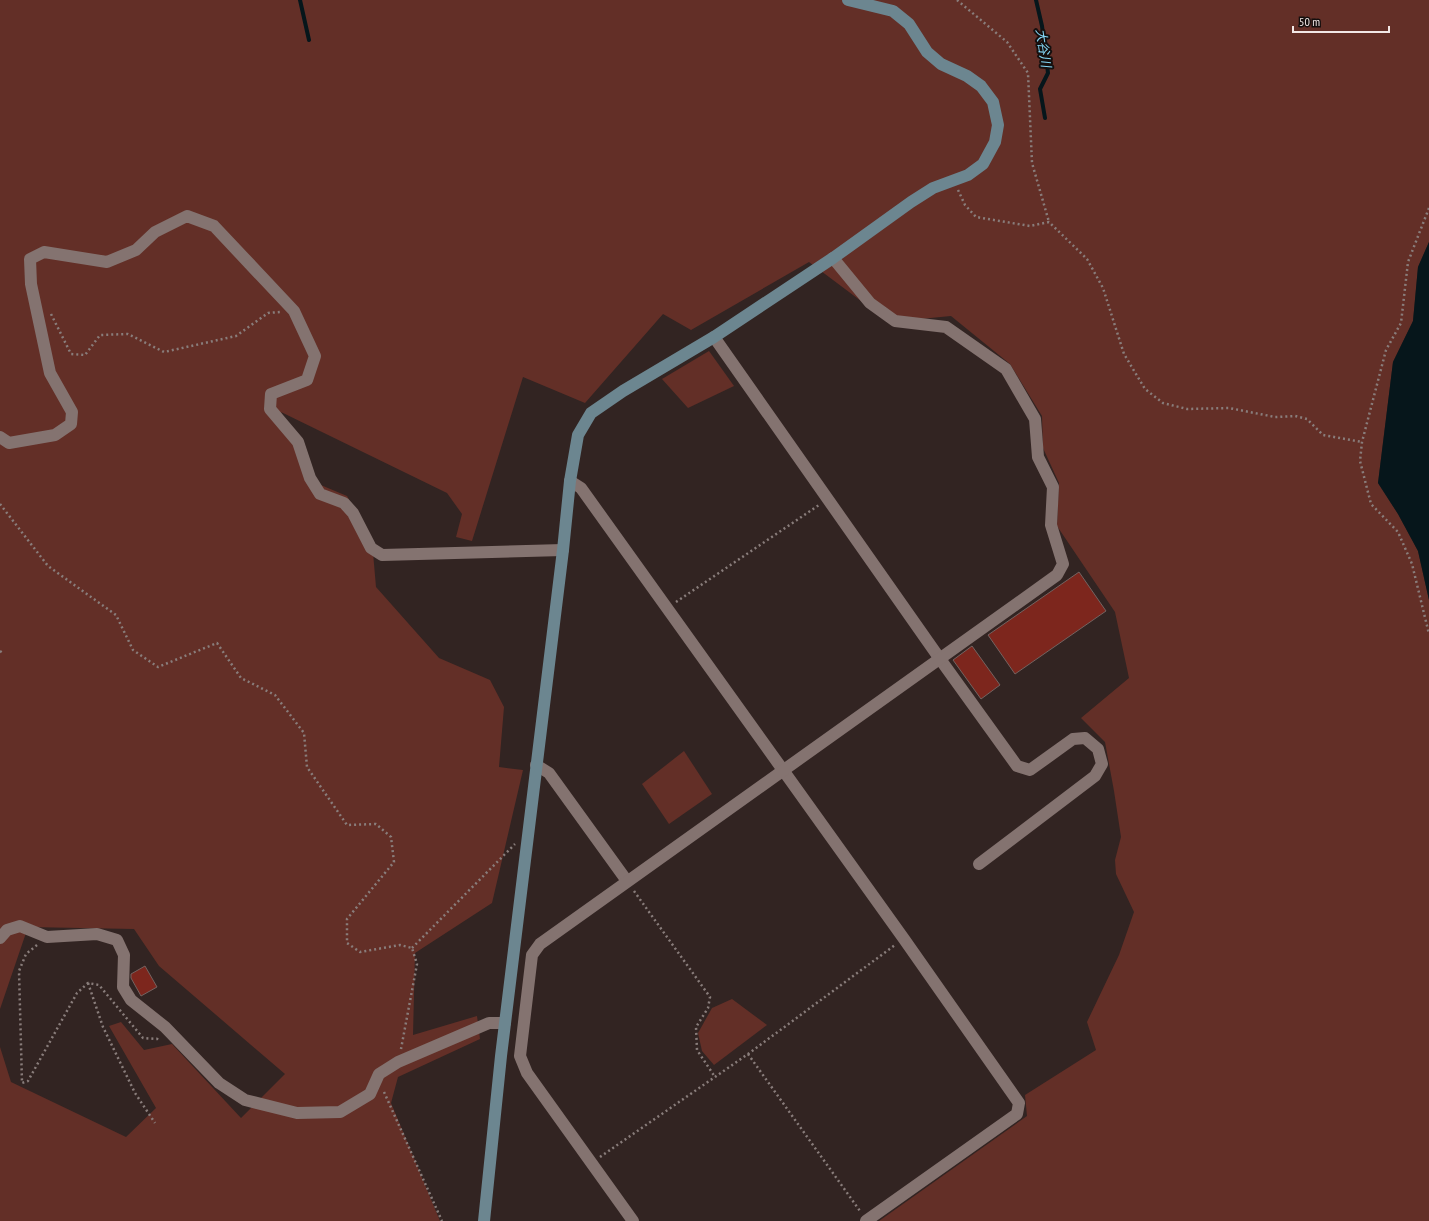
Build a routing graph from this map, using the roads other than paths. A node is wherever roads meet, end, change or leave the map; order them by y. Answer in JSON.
{"nodes":[{"id":1,"x":848,"y":0,"type":"edge"},
{"id":2,"x":833,"y":258,"type":"junction"},
{"id":3,"x":714,"y":337,"type":"junction"},
{"id":4,"x":0,"y":437,"type":"edge"},
{"id":5,"x":570,"y":481,"type":"junction"},
{"id":6,"x":563,"y":550,"type":"junction"},
{"id":7,"x":940,"y":659,"type":"junction"},
{"id":8,"x":536,"y":765,"type":"junction"},
{"id":9,"x":784,"y":771,"type":"junction"},
{"id":10,"x":979,"y":864,"type":"dead end"},
{"id":11,"x":627,"y":881,"type":"junction"},
{"id":12,"x":0,"y":938,"type":"edge"},
{"id":13,"x":505,"y":1023,"type":"junction"},
{"id":14,"x":484,"y":1221,"type":"edge"},
{"id":15,"x":633,"y":1221,"type":"edge"},
{"id":16,"x":867,"y":1221,"type":"edge"}],
"edges":[{"from":1,"to":2,"type":"street"},
{"from":2,"to":3,"type":"street"},
{"from":2,"to":7,"type":"street"},
{"from":3,"to":5,"type":"street"},
{"from":3,"to":7,"type":"street"},
{"from":4,"to":6,"type":"street"},
{"from":5,"to":6,"type":"street"},
{"from":5,"to":9,"type":"street"},
{"from":6,"to":8,"type":"street"},
{"from":7,"to":9,"type":"street"},
{"from":7,"to":10,"type":"street"},
{"from":8,"to":11,"type":"street"},
{"from":8,"to":13,"type":"street"},
{"from":9,"to":11,"type":"street"},
{"from":9,"to":16,"type":"street"},
{"from":11,"to":15,"type":"street"},
{"from":12,"to":13,"type":"street"},
{"from":13,"to":14,"type":"street"}]}
